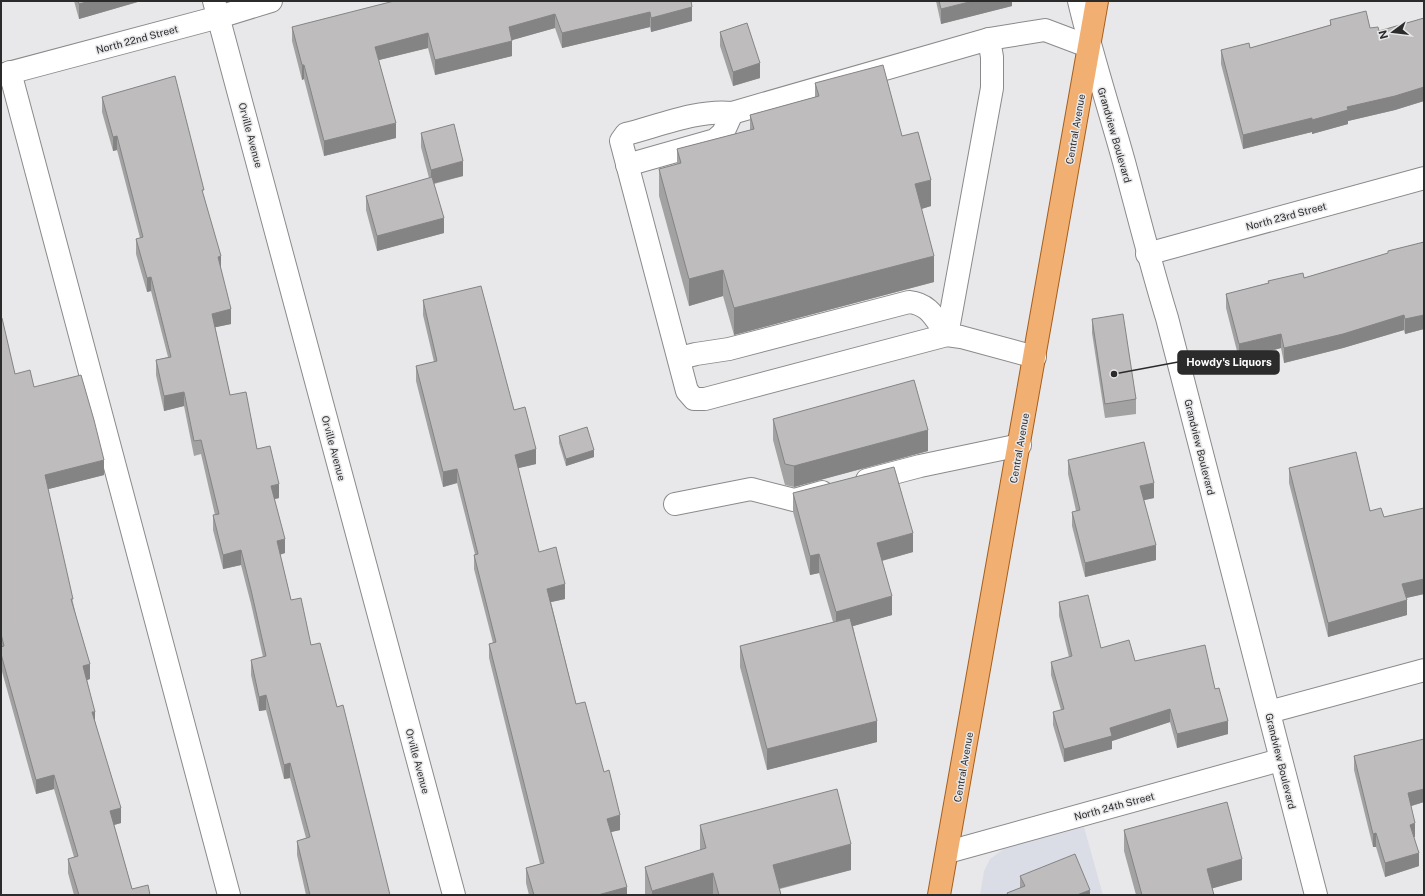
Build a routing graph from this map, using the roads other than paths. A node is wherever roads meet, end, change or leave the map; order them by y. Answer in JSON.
{"nodes":[{"id":1,"x":271,"y":1,"type":"edge"},
{"id":2,"x":1079,"y":1,"type":"edge"},
{"id":3,"x":1097,"y":1,"type":"edge"},
{"id":4,"x":217,"y":9,"type":"edge"},
{"id":5,"x":990,"y":39,"type":"junction"},
{"id":6,"x":1090,"y":47,"type":"junction"},
{"id":7,"x":6,"y":74,"type":"edge"},
{"id":8,"x":732,"y":113,"type":"junction"},
{"id":9,"x":627,"y":165,"type":"junction"},
{"id":10,"x":1424,"y":178,"type":"edge"},
{"id":11,"x":1147,"y":254,"type":"junction"},
{"id":12,"x":947,"y":335,"type":"junction"},
{"id":13,"x":1035,"y":357,"type":"junction"},
{"id":14,"x":680,"y":358,"type":"junction"},
{"id":15,"x":1020,"y":445,"type":"junction"},
{"id":16,"x":675,"y":504,"type":"dead end"},
{"id":17,"x":1424,"y":670,"type":"edge"},
{"id":18,"x":1269,"y":712,"type":"junction"},
{"id":19,"x":1280,"y":760,"type":"junction"},
{"id":20,"x":948,"y":852,"type":"junction"},
{"id":21,"x":229,"y":895,"type":"edge"},
{"id":22,"x":454,"y":895,"type":"edge"},
{"id":23,"x":939,"y":895,"type":"edge"},
{"id":24,"x":1316,"y":895,"type":"edge"}],
"edges":[{"from":1,"to":4,"type":"street","name":"North 22nd Street"},
{"from":2,"to":6,"type":"street","name":"Grandview Boulevard"},
{"from":3,"to":6,"type":"main road","name":"Central Avenue"},
{"from":4,"to":7,"type":"street","name":"North 22nd Street"},
{"from":4,"to":22,"type":"street","name":"Orville Avenue"},
{"from":5,"to":6,"type":"street"},
{"from":5,"to":8,"type":"street"},
{"from":5,"to":12,"type":"street"},
{"from":6,"to":11,"type":"street","name":"Grandview Boulevard"},
{"from":6,"to":13,"type":"main road","name":"Central Avenue"},
{"from":7,"to":21,"type":"street"},
{"from":8,"to":9,"type":"street"},
{"from":8,"to":9,"type":"street"},
{"from":9,"to":14,"type":"street"},
{"from":10,"to":11,"type":"street","name":"North 23rd Street"},
{"from":11,"to":18,"type":"street","name":"Grandview Boulevard"},
{"from":12,"to":13,"type":"street"},
{"from":12,"to":14,"type":"street"},
{"from":12,"to":14,"type":"street"},
{"from":13,"to":15,"type":"main road","name":"Central Avenue"},
{"from":15,"to":16,"type":"street"},
{"from":15,"to":20,"type":"main road","name":"Central Avenue"},
{"from":17,"to":18,"type":"street"},
{"from":18,"to":19,"type":"street","name":"Grandview Boulevard"},
{"from":19,"to":20,"type":"street","name":"North 24th Street"},
{"from":19,"to":24,"type":"street","name":"Grandview Boulevard"},
{"from":20,"to":23,"type":"main road","name":"Central Avenue"}]}
